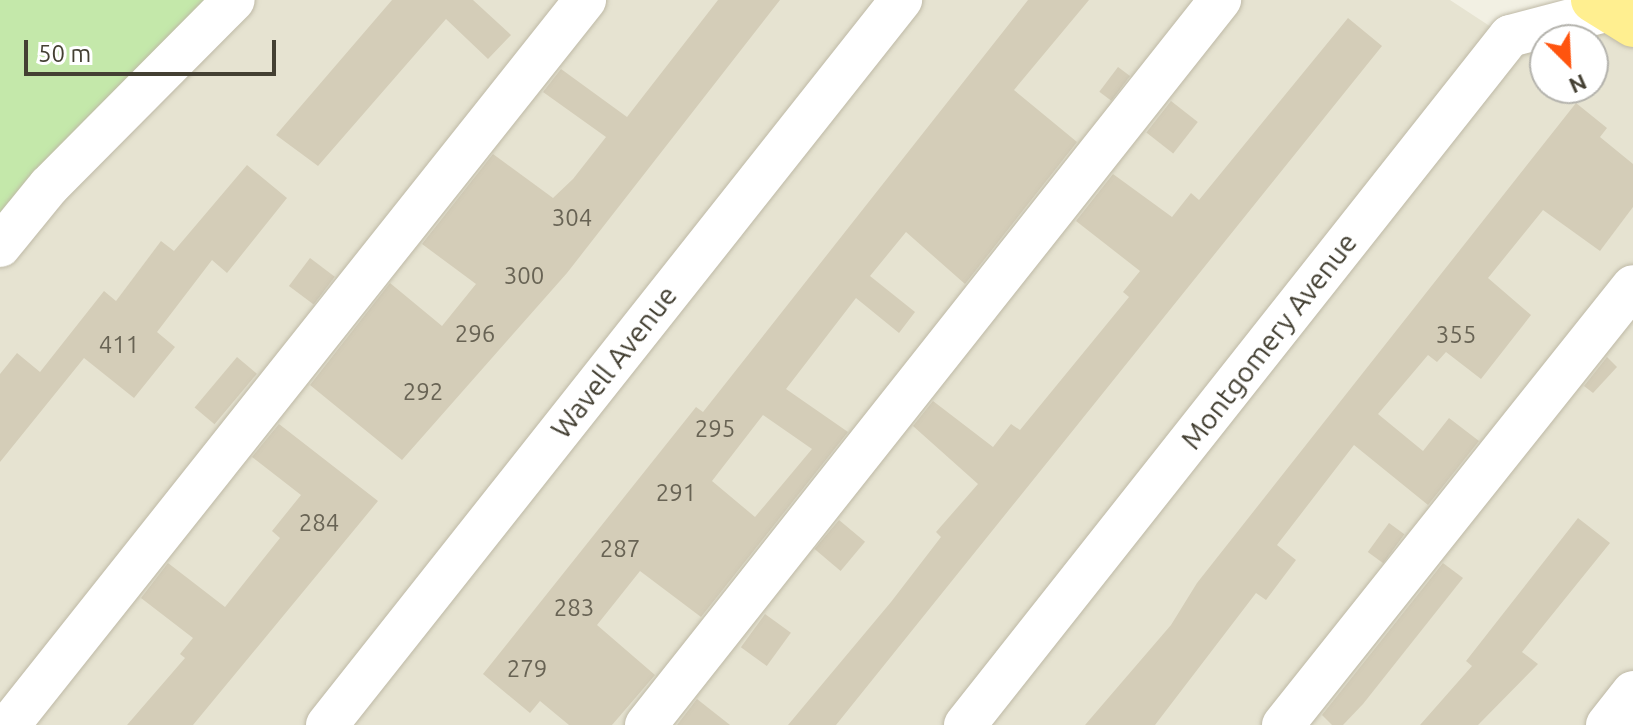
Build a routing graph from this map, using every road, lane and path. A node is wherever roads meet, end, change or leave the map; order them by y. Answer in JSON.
{"nodes":[{"id":1,"x":234,"y":0,"type":"edge"},
{"id":2,"x":585,"y":0,"type":"edge"},
{"id":3,"x":901,"y":0,"type":"edge"},
{"id":4,"x":1220,"y":0,"type":"edge"},
{"id":5,"x":1612,"y":12,"type":"edge"},
{"id":6,"x":0,"y":246,"type":"edge"},
{"id":7,"x":1633,"y":286,"type":"edge"},
{"id":8,"x":1633,"y":692,"type":"edge"},
{"id":9,"x":9,"y":725,"type":"edge"},
{"id":10,"x":327,"y":725,"type":"edge"},
{"id":11,"x":646,"y":725,"type":"edge"},
{"id":12,"x":965,"y":725,"type":"edge"},
{"id":13,"x":1283,"y":725,"type":"edge"},
{"id":14,"x":1607,"y":725,"type":"edge"}],
"edges":[{"from":1,"to":6,"type":"street"},
{"from":2,"to":9,"type":"street"},
{"from":3,"to":10,"type":"street","name":"Wavell Avenue"},
{"from":4,"to":11,"type":"street"},
{"from":5,"to":12,"type":"street","name":"Montgomery Avenue"},
{"from":7,"to":13,"type":"street"},
{"from":8,"to":14,"type":"street"}]}
